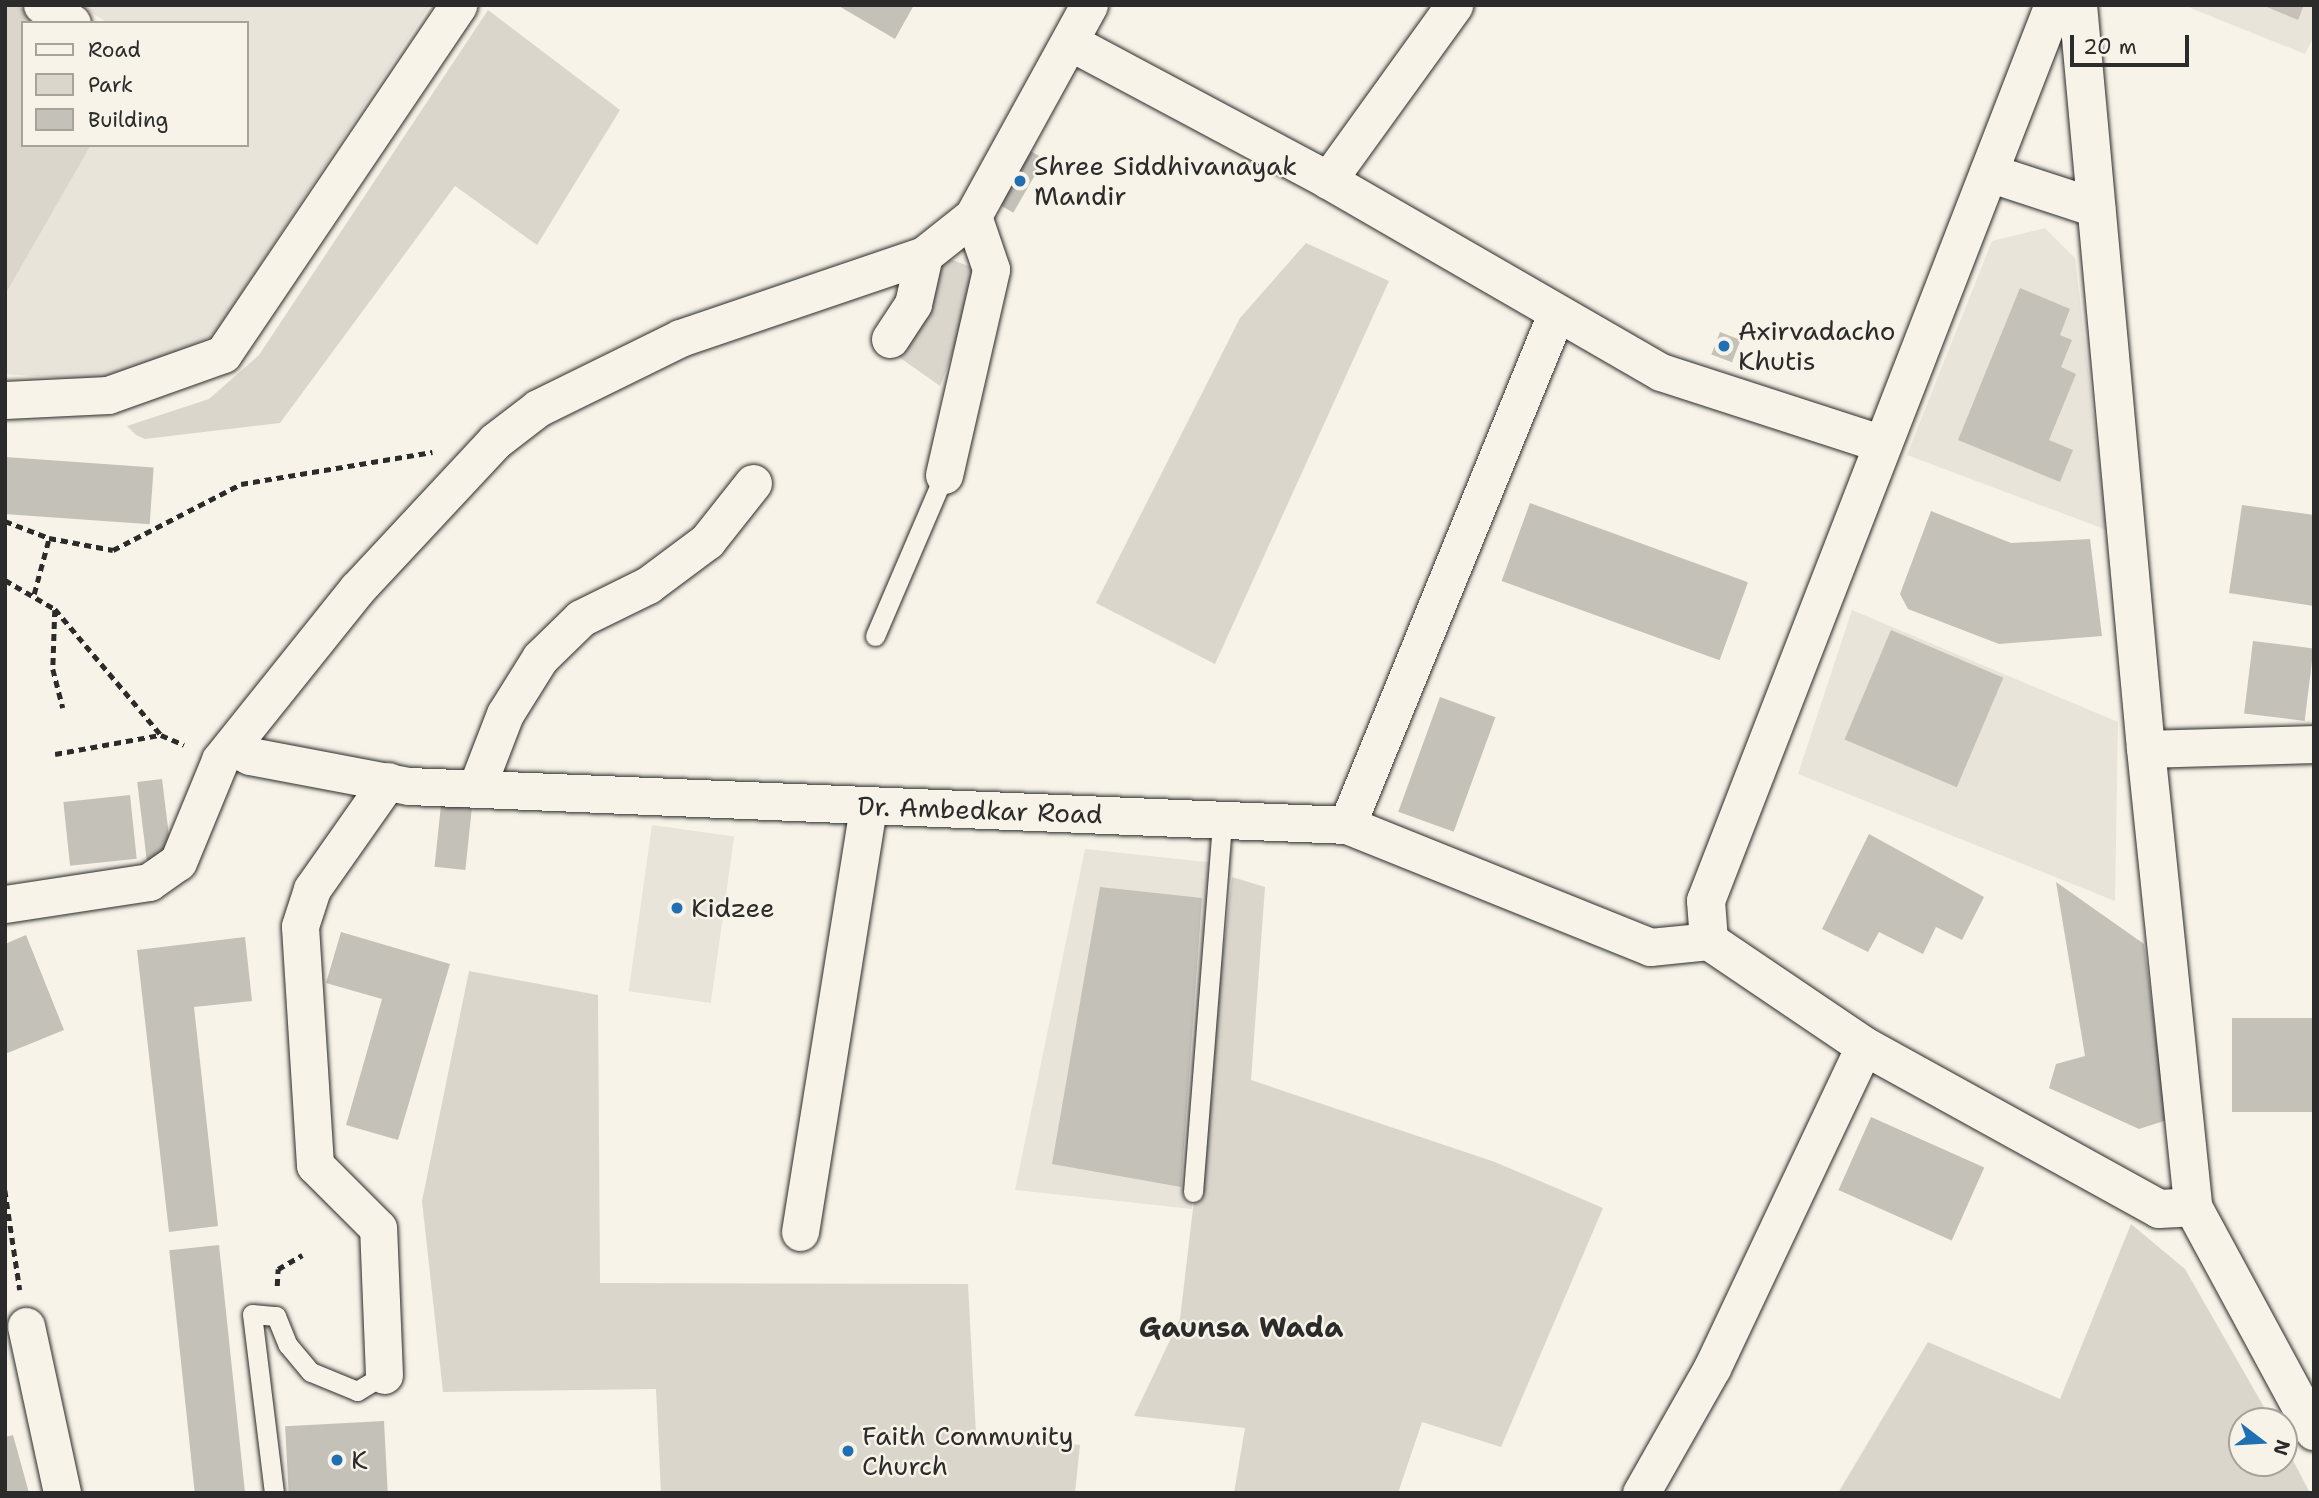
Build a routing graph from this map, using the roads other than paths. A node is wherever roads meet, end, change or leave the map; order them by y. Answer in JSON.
{"nodes":[{"id":1,"x":42,"y":5,"type":"edge"},
{"id":2,"x":458,"y":5,"type":"edge"},
{"id":3,"x":1454,"y":5,"type":"edge"},
{"id":4,"x":2054,"y":5,"type":"edge"},
{"id":5,"x":2078,"y":5,"type":"edge"},
{"id":6,"x":1076,"y":17,"type":"edge"},
{"id":7,"x":69,"y":21,"type":"edge"},
{"id":8,"x":1989,"y":173,"type":"junction"},
{"id":9,"x":1328,"y":180,"type":"junction"},
{"id":10,"x":2096,"y":208,"type":"junction"},
{"id":11,"x":973,"y":216,"type":"junction"},
{"id":12,"x":924,"y":255,"type":"junction"},
{"id":13,"x":1556,"y":314,"type":"junction"},
{"id":14,"x":890,"y":339,"type":"dead end"},
{"id":15,"x":5,"y":400,"type":"edge"},
{"id":16,"x":1882,"y":444,"type":"junction"},
{"id":17,"x":944,"y":475,"type":"joint"},
{"id":18,"x":752,"y":483,"type":"dead end"},
{"id":19,"x":875,"y":636,"type":"dead end"},
{"id":20,"x":2314,"y":744,"type":"edge"},
{"id":21,"x":2146,"y":749,"type":"junction"},
{"id":22,"x":226,"y":754,"type":"junction"},
{"id":23,"x":388,"y":781,"type":"junction"},
{"id":24,"x":476,"y":789,"type":"junction"},
{"id":25,"x":868,"y":806,"type":"junction"},
{"id":26,"x":1222,"y":820,"type":"junction"},
{"id":27,"x":1347,"y":825,"type":"junction"},
{"id":28,"x":5,"y":904,"type":"edge"},
{"id":29,"x":1709,"y":941,"type":"junction"},
{"id":30,"x":1864,"y":1046,"type":"junction"},
{"id":31,"x":1193,"y":1192,"type":"dead end"},
{"id":32,"x":2193,"y":1207,"type":"junction"},
{"id":33,"x":800,"y":1232,"type":"dead end"},
{"id":34,"x":26,"y":1326,"type":"road end"},
{"id":35,"x":384,"y":1375,"type":"joint"},
{"id":36,"x":2314,"y":1431,"type":"edge"},
{"id":37,"x":62,"y":1493,"type":"edge"},
{"id":38,"x":274,"y":1493,"type":"edge"},
{"id":39,"x":1641,"y":1493,"type":"edge"}],
"edges":[{"from":1,"to":7,"type":"street"},
{"from":2,"to":15,"type":"street"},
{"from":3,"to":9,"type":"street"},
{"from":4,"to":8,"type":"main road"},
{"from":5,"to":10,"type":"main road"},
{"from":6,"to":9,"type":"street"},
{"from":6,"to":11,"type":"street"},
{"from":8,"to":10,"type":"main road"},
{"from":8,"to":16,"type":"main road"},
{"from":9,"to":13,"type":"street"},
{"from":10,"to":21,"type":"main road"},
{"from":11,"to":12,"type":"street"},
{"from":11,"to":17,"type":"street"},
{"from":12,"to":14,"type":"street"},
{"from":12,"to":22,"type":"street"},
{"from":13,"to":16,"type":"street"},
{"from":13,"to":27,"type":"street"},
{"from":16,"to":29,"type":"main road"},
{"from":17,"to":19,"type":"lane"},
{"from":18,"to":24,"type":"street"},
{"from":20,"to":21,"type":"street"},
{"from":21,"to":32,"type":"main road"},
{"from":22,"to":23,"type":"street","name":"Dr. Ambedkar Road"},
{"from":22,"to":28,"type":"street"},
{"from":23,"to":24,"type":"street","name":"Dr. Ambedkar Road"},
{"from":23,"to":35,"type":"street"},
{"from":24,"to":25,"type":"street","name":"Dr. Ambedkar Road"},
{"from":25,"to":26,"type":"street","name":"Dr. Ambedkar Road"},
{"from":25,"to":33,"type":"street"},
{"from":26,"to":27,"type":"street","name":"Dr. Ambedkar Road"},
{"from":26,"to":31,"type":"lane"},
{"from":27,"to":29,"type":"street","name":"Dr. Ambedkar Road"},
{"from":29,"to":30,"type":"main road"},
{"from":30,"to":32,"type":"main road"},
{"from":30,"to":39,"type":"street"},
{"from":32,"to":36,"type":"main road"},
{"from":34,"to":37,"type":"street"},
{"from":35,"to":38,"type":"lane"}]}
